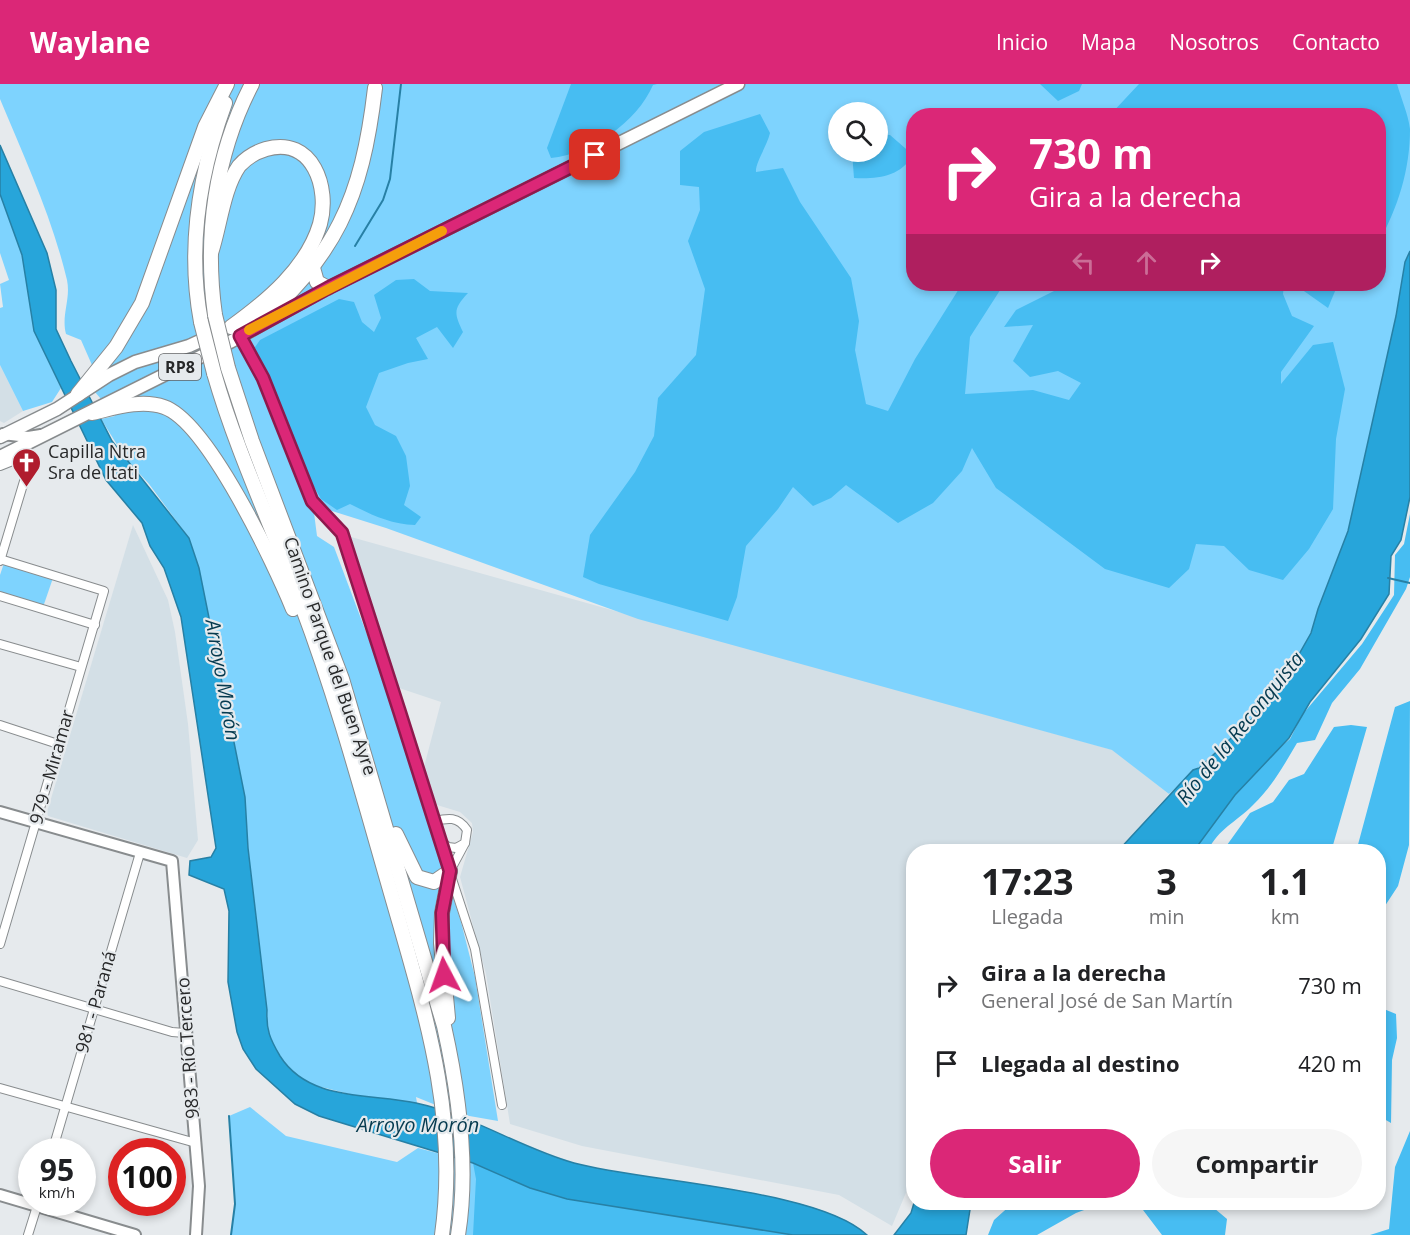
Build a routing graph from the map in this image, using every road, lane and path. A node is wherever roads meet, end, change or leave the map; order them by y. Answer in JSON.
{"nodes":[{"id":1,"x":227,"y":84,"type":"edge"},
{"id":2,"x":233,"y":84,"type":"edge"},
{"id":3,"x":252,"y":84,"type":"edge"},
{"id":4,"x":738,"y":84,"type":"edge"},
{"id":5,"x":375,"y":88,"type":"dead end"},
{"id":6,"x":211,"y":253,"type":"junction"},
{"id":7,"x":313,"y":268,"type":"junction"},
{"id":8,"x":328,"y":288,"type":"junction"},
{"id":9,"x":279,"y":305,"type":"junction"},
{"id":10,"x":240,"y":331,"type":"junction"},
{"id":11,"x":97,"y":378,"type":"junction"},
{"id":12,"x":78,"y":394,"type":"joint"},
{"id":13,"x":110,"y":406,"type":"junction"},
{"id":14,"x":92,"y":413,"type":"joint"},
{"id":15,"x":44,"y":435,"type":"junction"},
{"id":16,"x":1,"y":439,"type":"edge"},
{"id":17,"x":0,"y":457,"type":"edge"},
{"id":18,"x":0,"y":466,"type":"edge"},
{"id":19,"x":0,"y":560,"type":"edge"},
{"id":20,"x":0,"y":596,"type":"edge"},
{"id":21,"x":94,"y":625,"type":"junction"},
{"id":22,"x":0,"y":644,"type":"edge"},
{"id":23,"x":81,"y":667,"type":"junction"},
{"id":24,"x":0,"y":725,"type":"edge"},
{"id":25,"x":58,"y":744,"type":"junction"},
{"id":26,"x":356,"y":771,"type":"junction"},
{"id":27,"x":374,"y":782,"type":"junction"},
{"id":28,"x":0,"y":812,"type":"edge"},
{"id":29,"x":434,"y":821,"type":"junction"},
{"id":30,"x":36,"y":822,"type":"junction"},
{"id":31,"x":440,"y":840,"type":"junction"},
{"id":32,"x":465,"y":843,"type":"junction"},
{"id":33,"x":140,"y":853,"type":"junction"},
{"id":34,"x":450,"y":871,"type":"junction"},
{"id":35,"x":0,"y":944,"type":"edge"},
{"id":36,"x":0,"y":981,"type":"edge"},
{"id":37,"x":94,"y":1009,"type":"junction"},
{"id":38,"x":185,"y":1033,"type":"junction"},
{"id":39,"x":453,"y":1066,"type":"junction"},
{"id":40,"x":0,"y":1088,"type":"edge"},
{"id":41,"x":502,"y":1105,"type":"dead end"},
{"id":42,"x":65,"y":1107,"type":"junction"},
{"id":43,"x":56,"y":1138,"type":"edge"},
{"id":44,"x":196,"y":1143,"type":"junction"},
{"id":45,"x":0,"y":1195,"type":"edge"},
{"id":46,"x":18,"y":1200,"type":"edge"},
{"id":47,"x":34,"y":1216,"type":"edge"},
{"id":48,"x":66,"y":1216,"type":"edge"},
{"id":49,"x":104,"y":1230,"type":"edge"},
{"id":50,"x":28,"y":1235,"type":"edge"},
{"id":51,"x":135,"y":1235,"type":"edge"},
{"id":52,"x":196,"y":1235,"type":"edge"},
{"id":53,"x":442,"y":1235,"type":"edge"},
{"id":54,"x":458,"y":1235,"type":"edge"}],
"edges":[{"from":1,"to":11,"type":"highway"},
{"from":2,"to":26,"type":"highway","name":"Camino Parque del Buen Ayre","bridge":true},
{"from":3,"to":6,"type":"highway","name":"Camino Parque del Buen Ayre"},
{"from":4,"to":8,"type":"main road","number":"RP8"},
{"from":5,"to":7,"type":"highway"},
{"from":6,"to":10,"type":"highway"},
{"from":6,"to":27,"type":"highway","name":"Camino Parque del Buen Ayre","bridge":true},
{"from":7,"to":8,"type":"highway"},
{"from":7,"to":9,"type":"highway"},
{"from":8,"to":9,"type":"main road","number":"RP8"},
{"from":8,"to":10,"type":"main road","number":"RP8"},
{"from":9,"to":10,"type":"highway"},
{"from":10,"to":11,"type":"main road","number":"RP8"},
{"from":10,"to":13,"type":"main road","number":"RP8"},
{"from":10,"to":29,"type":"street"},
{"from":11,"to":12,"type":"highway"},
{"from":12,"to":16,"type":"main road"},
{"from":13,"to":14,"type":"highway"},
{"from":13,"to":26,"type":"highway"},
{"from":14,"to":15,"type":"main road"},
{"from":15,"to":16,"type":"street"},
{"from":15,"to":17,"type":"main road"},
{"from":18,"to":19,"type":"street"},
{"from":19,"to":21,"type":"street","name":"979 - Miramar"},
{"from":20,"to":21,"type":"street"},
{"from":21,"to":23,"type":"street","name":"979 - Miramar"},
{"from":22,"to":23,"type":"street"},
{"from":23,"to":25,"type":"street","name":"979 - Miramar"},
{"from":24,"to":25,"type":"street"},
{"from":25,"to":30,"type":"street","name":"979 - Miramar"},
{"from":26,"to":53,"type":"highway","name":"Camino Parque del Buen Ayre"},
{"from":27,"to":34,"type":"highway"},
{"from":27,"to":39,"type":"highway","name":"Camino Parque del Buen Ayre"},
{"from":28,"to":30,"type":"street"},
{"from":29,"to":31,"type":"street"},
{"from":29,"to":32,"type":"street"},
{"from":30,"to":33,"type":"street"},
{"from":30,"to":35,"type":"street","name":"979 - Miramar"},
{"from":31,"to":32,"type":"street"},
{"from":31,"to":34,"type":"street"},
{"from":32,"to":34,"type":"street"},
{"from":33,"to":37,"type":"street","name":"981 - Paraná"},
{"from":33,"to":38,"type":"street","name":"983 - Río Tercero"},
{"from":34,"to":39,"type":"highway"},
{"from":34,"to":41,"type":"street"},
{"from":36,"to":37,"type":"street"},
{"from":37,"to":38,"type":"street"},
{"from":37,"to":42,"type":"street","name":"981 - Paraná"},
{"from":38,"to":44,"type":"street","name":"983 - Río Tercero"},
{"from":39,"to":54,"type":"highway","name":"Camino Parque del Buen Ayre"},
{"from":40,"to":42,"type":"street"},
{"from":42,"to":43,"type":"street","name":"981 - Paraná"},
{"from":42,"to":44,"type":"street"},
{"from":44,"to":52,"type":"street","name":"983 - Río Tercero"},
{"from":45,"to":46,"type":"street"},
{"from":47,"to":50,"type":"street"},
{"from":48,"to":49,"type":"street"},
{"from":49,"to":51,"type":"street"}]}
